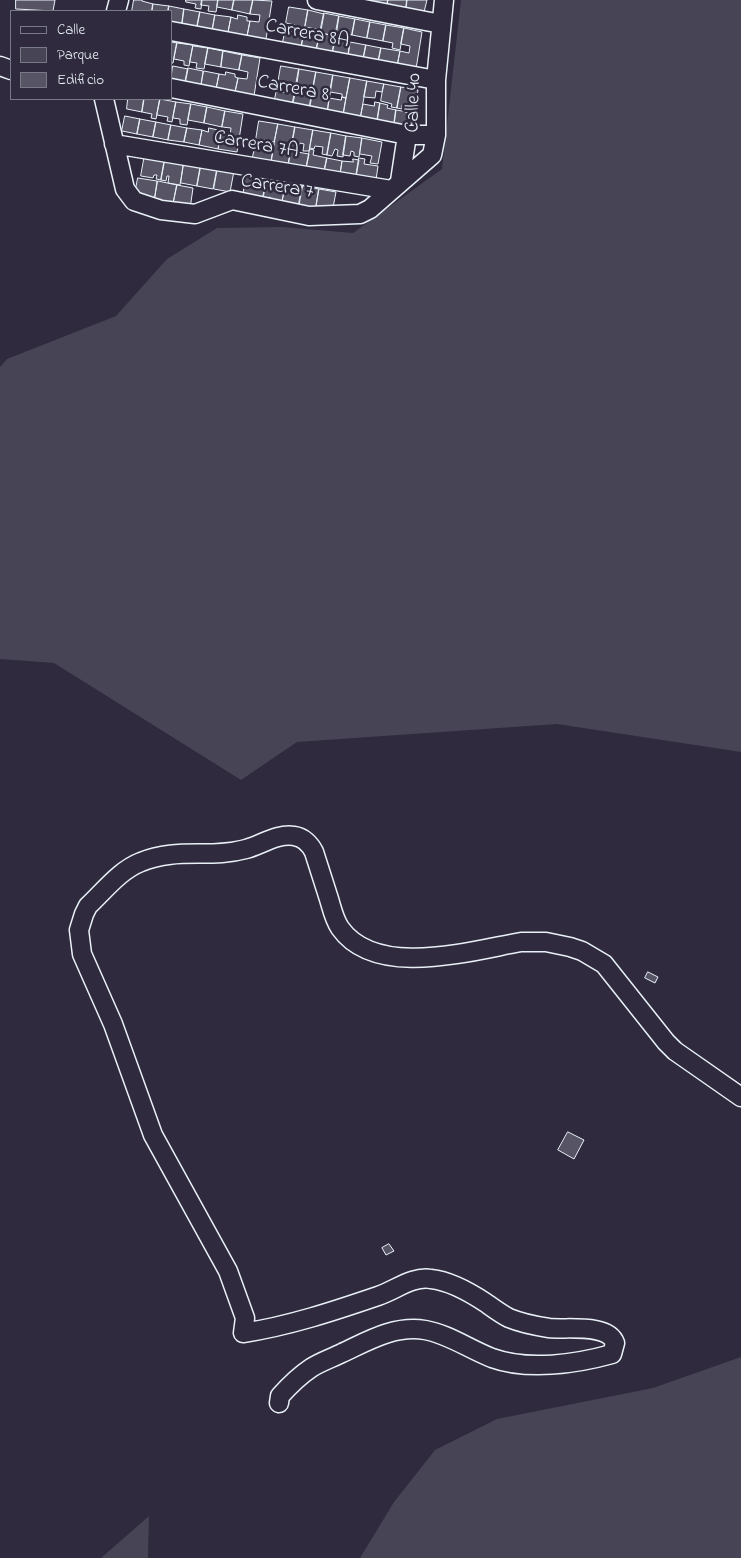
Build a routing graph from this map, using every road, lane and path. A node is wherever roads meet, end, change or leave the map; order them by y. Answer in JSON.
{"nodes":[{"id":1,"x":317,"y":0,"type":"edge"},
{"id":2,"x":444,"y":0,"type":"edge"},
{"id":3,"x":441,"y":24,"type":"junction"},
{"id":4,"x":172,"y":31,"type":"edge"},
{"id":5,"x":436,"y":80,"type":"junction"},
{"id":6,"x":172,"y":88,"type":"edge"},
{"id":7,"x":103,"y":100,"type":"edge"},
{"id":8,"x":407,"y":135,"type":"junction"},
{"id":9,"x":436,"y":135,"type":"junction"},
{"id":10,"x":114,"y":144,"type":"junction"},
{"id":11,"x":396,"y":186,"type":"junction"},
{"id":12,"x":341,"y":216,"type":"joint"},
{"id":13,"x":741,"y":1097,"type":"edge"},
{"id":14,"x":279,"y":1403,"type":"dead end"}],
"edges":[{"from":1,"to":3,"type":"street"},
{"from":2,"to":3,"type":"street","name":"Calle 40"},
{"from":3,"to":5,"type":"street","name":"Calle 40"},
{"from":4,"to":5,"type":"street","name":"Carrera 8A"},
{"from":5,"to":9,"type":"street","name":"Calle 40"},
{"from":6,"to":8,"type":"street","name":"Carrera 8"},
{"from":7,"to":10,"type":"street"},
{"from":8,"to":9,"type":"street","name":"Carrera 8"},
{"from":8,"to":11,"type":"street"},
{"from":9,"to":11,"type":"street","name":"Calle 40"},
{"from":10,"to":11,"type":"street","name":"Carrera 7A"},
{"from":10,"to":12,"type":"street","name":"Carrera 7"},
{"from":11,"to":12,"type":"street","name":"Calle 40"},
{"from":13,"to":14,"type":"street"}]}
